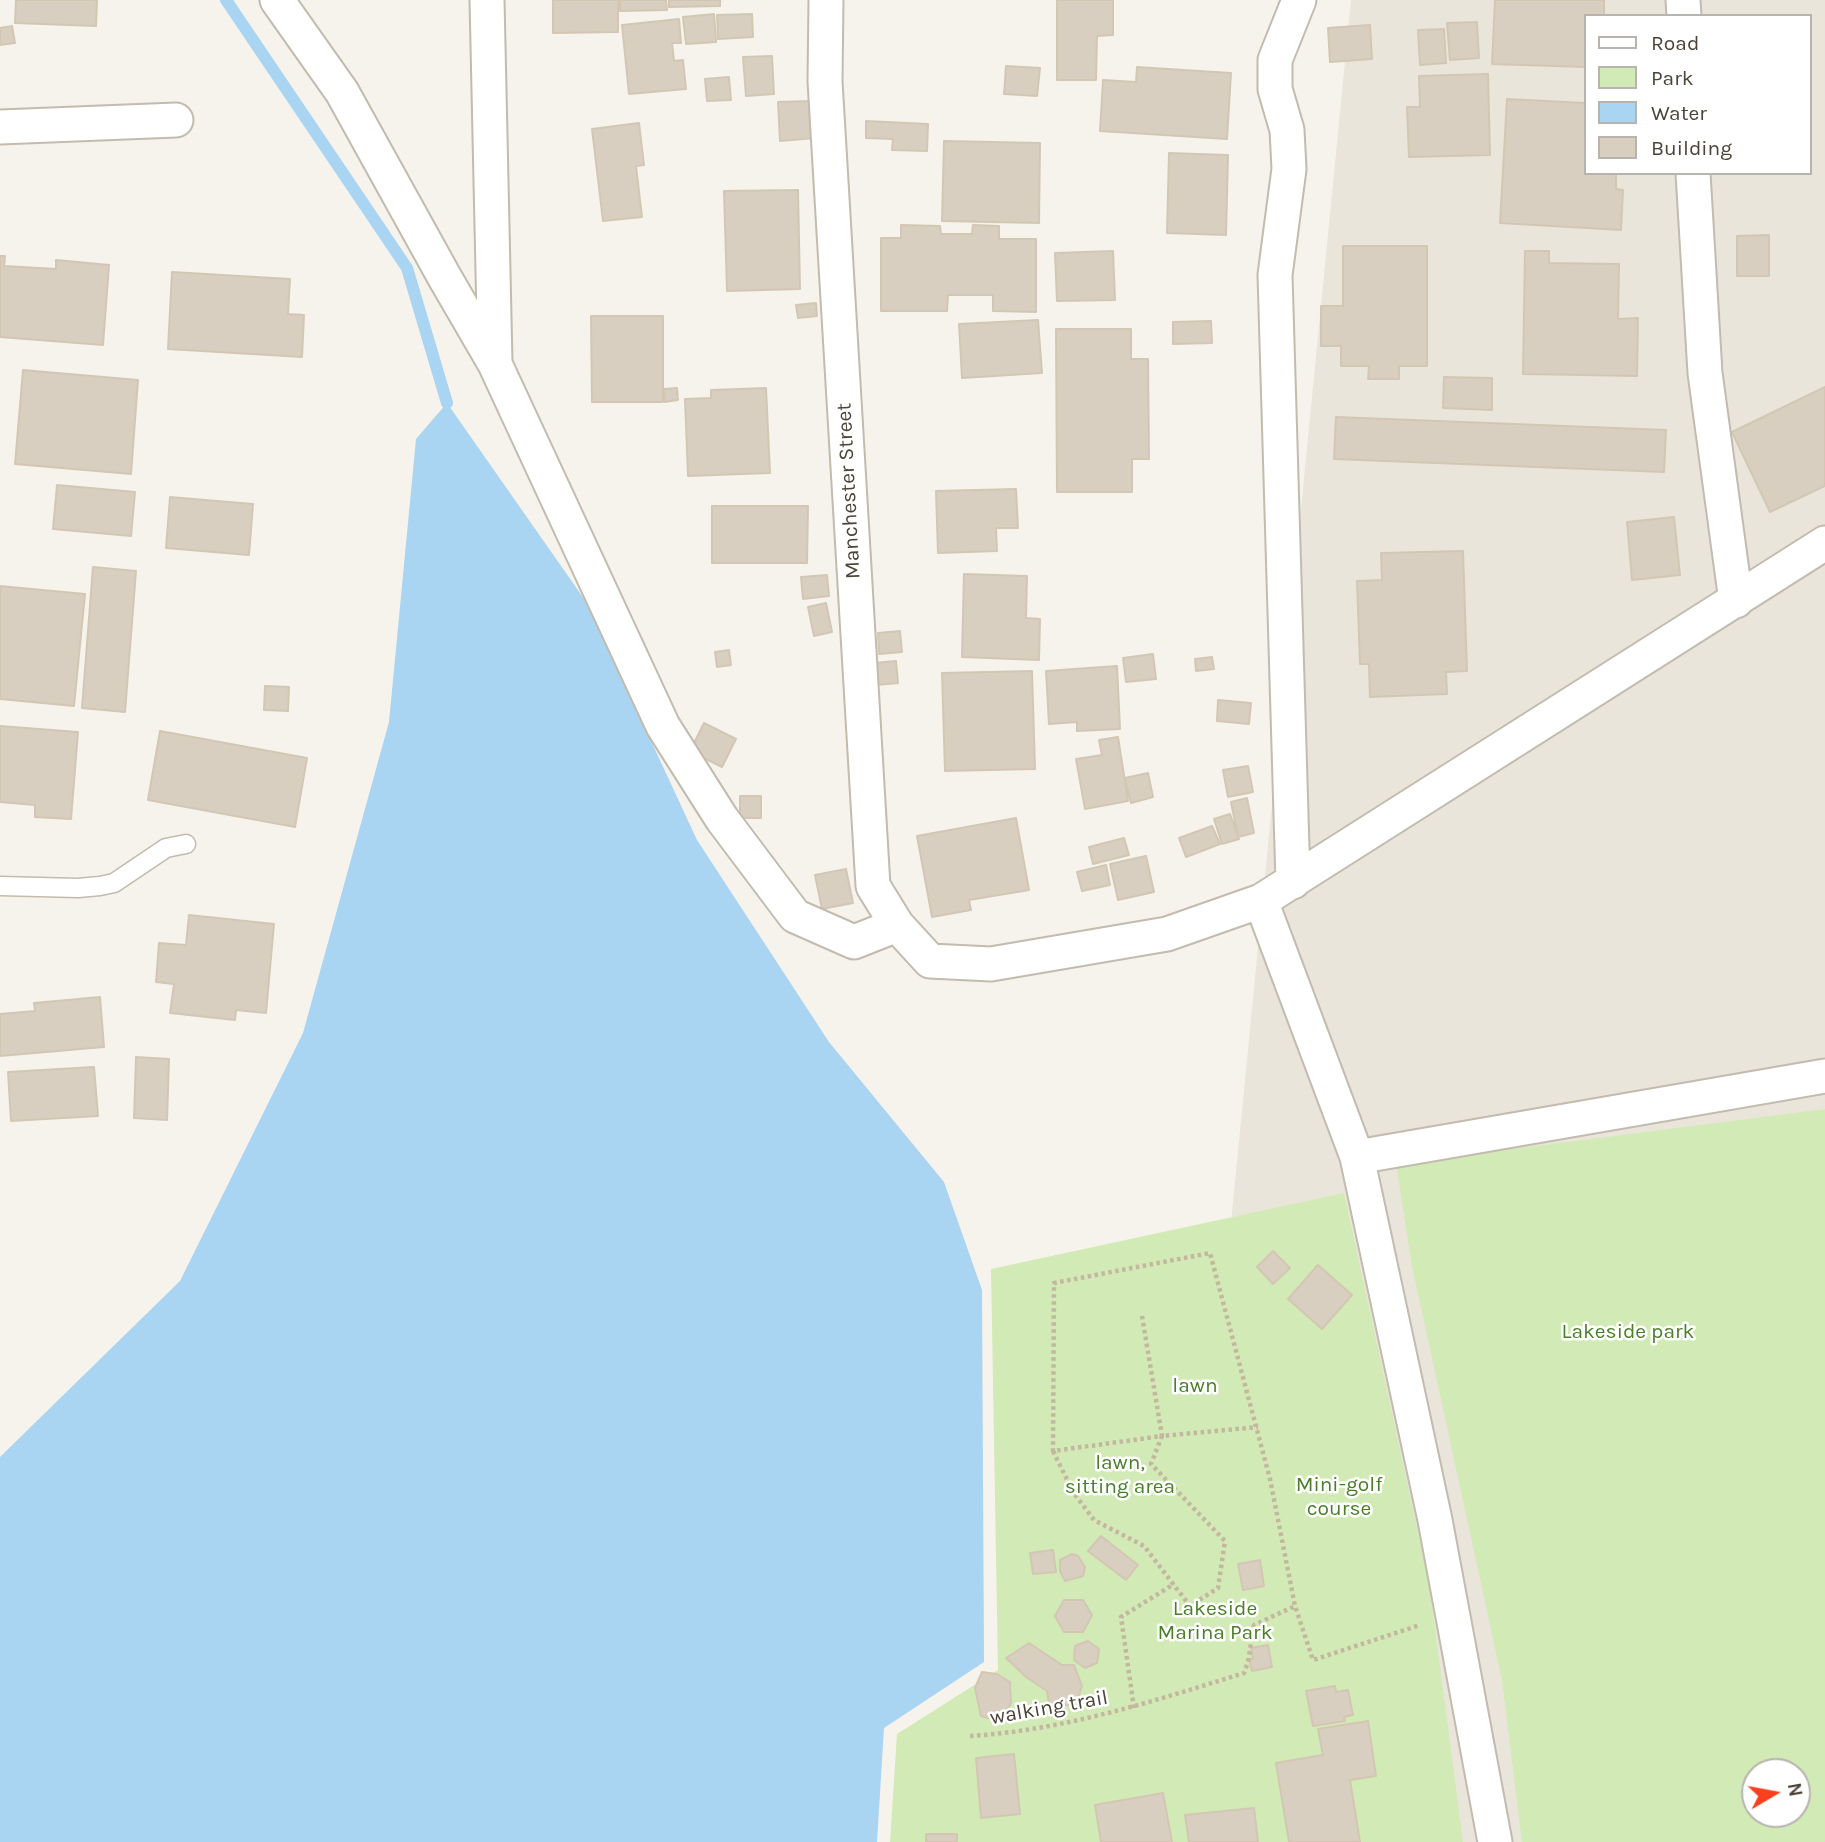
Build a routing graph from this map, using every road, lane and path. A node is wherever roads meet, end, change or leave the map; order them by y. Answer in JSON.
{"nodes":[{"id":1,"x":277,"y":0,"type":"edge"},
{"id":2,"x":487,"y":0,"type":"edge"},
{"id":3,"x":826,"y":0,"type":"edge"},
{"id":4,"x":1299,"y":0,"type":"edge"},
{"id":5,"x":176,"y":120,"type":"dead end"},
{"id":6,"x":0,"y":127,"type":"edge"},
{"id":7,"x":1693,"y":175,"type":"edge"},
{"id":8,"x":495,"y":364,"type":"junction"},
{"id":9,"x":1825,"y":543,"type":"edge"},
{"id":10,"x":1736,"y":600,"type":"junction"},
{"id":11,"x":186,"y":844,"type":"dead end"},
{"id":12,"x":1293,"y":883,"type":"junction"},
{"id":13,"x":0,"y":886,"type":"edge"},
{"id":14,"x":1261,"y":901,"type":"junction"},
{"id":15,"x":897,"y":925,"type":"junction"},
{"id":16,"x":1825,"y":1076,"type":"edge"},
{"id":17,"x":1357,"y":1157,"type":"junction"},
{"id":18,"x":1142,"y":1316,"type":"dead end"},
{"id":19,"x":1258,"y":1427,"type":"junction"},
{"id":20,"x":1162,"y":1436,"type":"junction"},
{"id":21,"x":1053,"y":1451,"type":"junction"},
{"id":22,"x":1174,"y":1584,"type":"junction"},
{"id":23,"x":1295,"y":1606,"type":"junction"},
{"id":24,"x":1422,"y":1624,"type":"dead end"},
{"id":25,"x":1134,"y":1708,"type":"junction"},
{"id":26,"x":970,"y":1736,"type":"dead end"},
{"id":27,"x":1495,"y":1842,"type":"edge"}],
"edges":[{"from":1,"to":8,"type":"street"},
{"from":2,"to":8,"type":"street"},
{"from":3,"to":15,"type":"street","name":"Manchester Street"},
{"from":4,"to":12,"type":"street"},
{"from":5,"to":6,"type":"street"},
{"from":7,"to":10,"type":"street"},
{"from":8,"to":15,"type":"street"},
{"from":9,"to":10,"type":"street"},
{"from":10,"to":12,"type":"street"},
{"from":11,"to":13,"type":"lane"},
{"from":12,"to":14,"type":"street"},
{"from":14,"to":15,"type":"street","name":"Manchester Street"},
{"from":14,"to":17,"type":"street"},
{"from":16,"to":17,"type":"street"},
{"from":17,"to":27,"type":"street"},
{"from":18,"to":20,"type":"path"},
{"from":19,"to":20,"type":"path"},
{"from":19,"to":21,"type":"path"},
{"from":19,"to":23,"type":"path"},
{"from":20,"to":21,"type":"path"},
{"from":20,"to":22,"type":"path"},
{"from":21,"to":22,"type":"path"},
{"from":22,"to":25,"type":"path","name":"walking trail"},
{"from":23,"to":24,"type":"path"},
{"from":23,"to":25,"type":"path","name":"walking trail"},
{"from":25,"to":26,"type":"path","name":"walking trail"}]}
